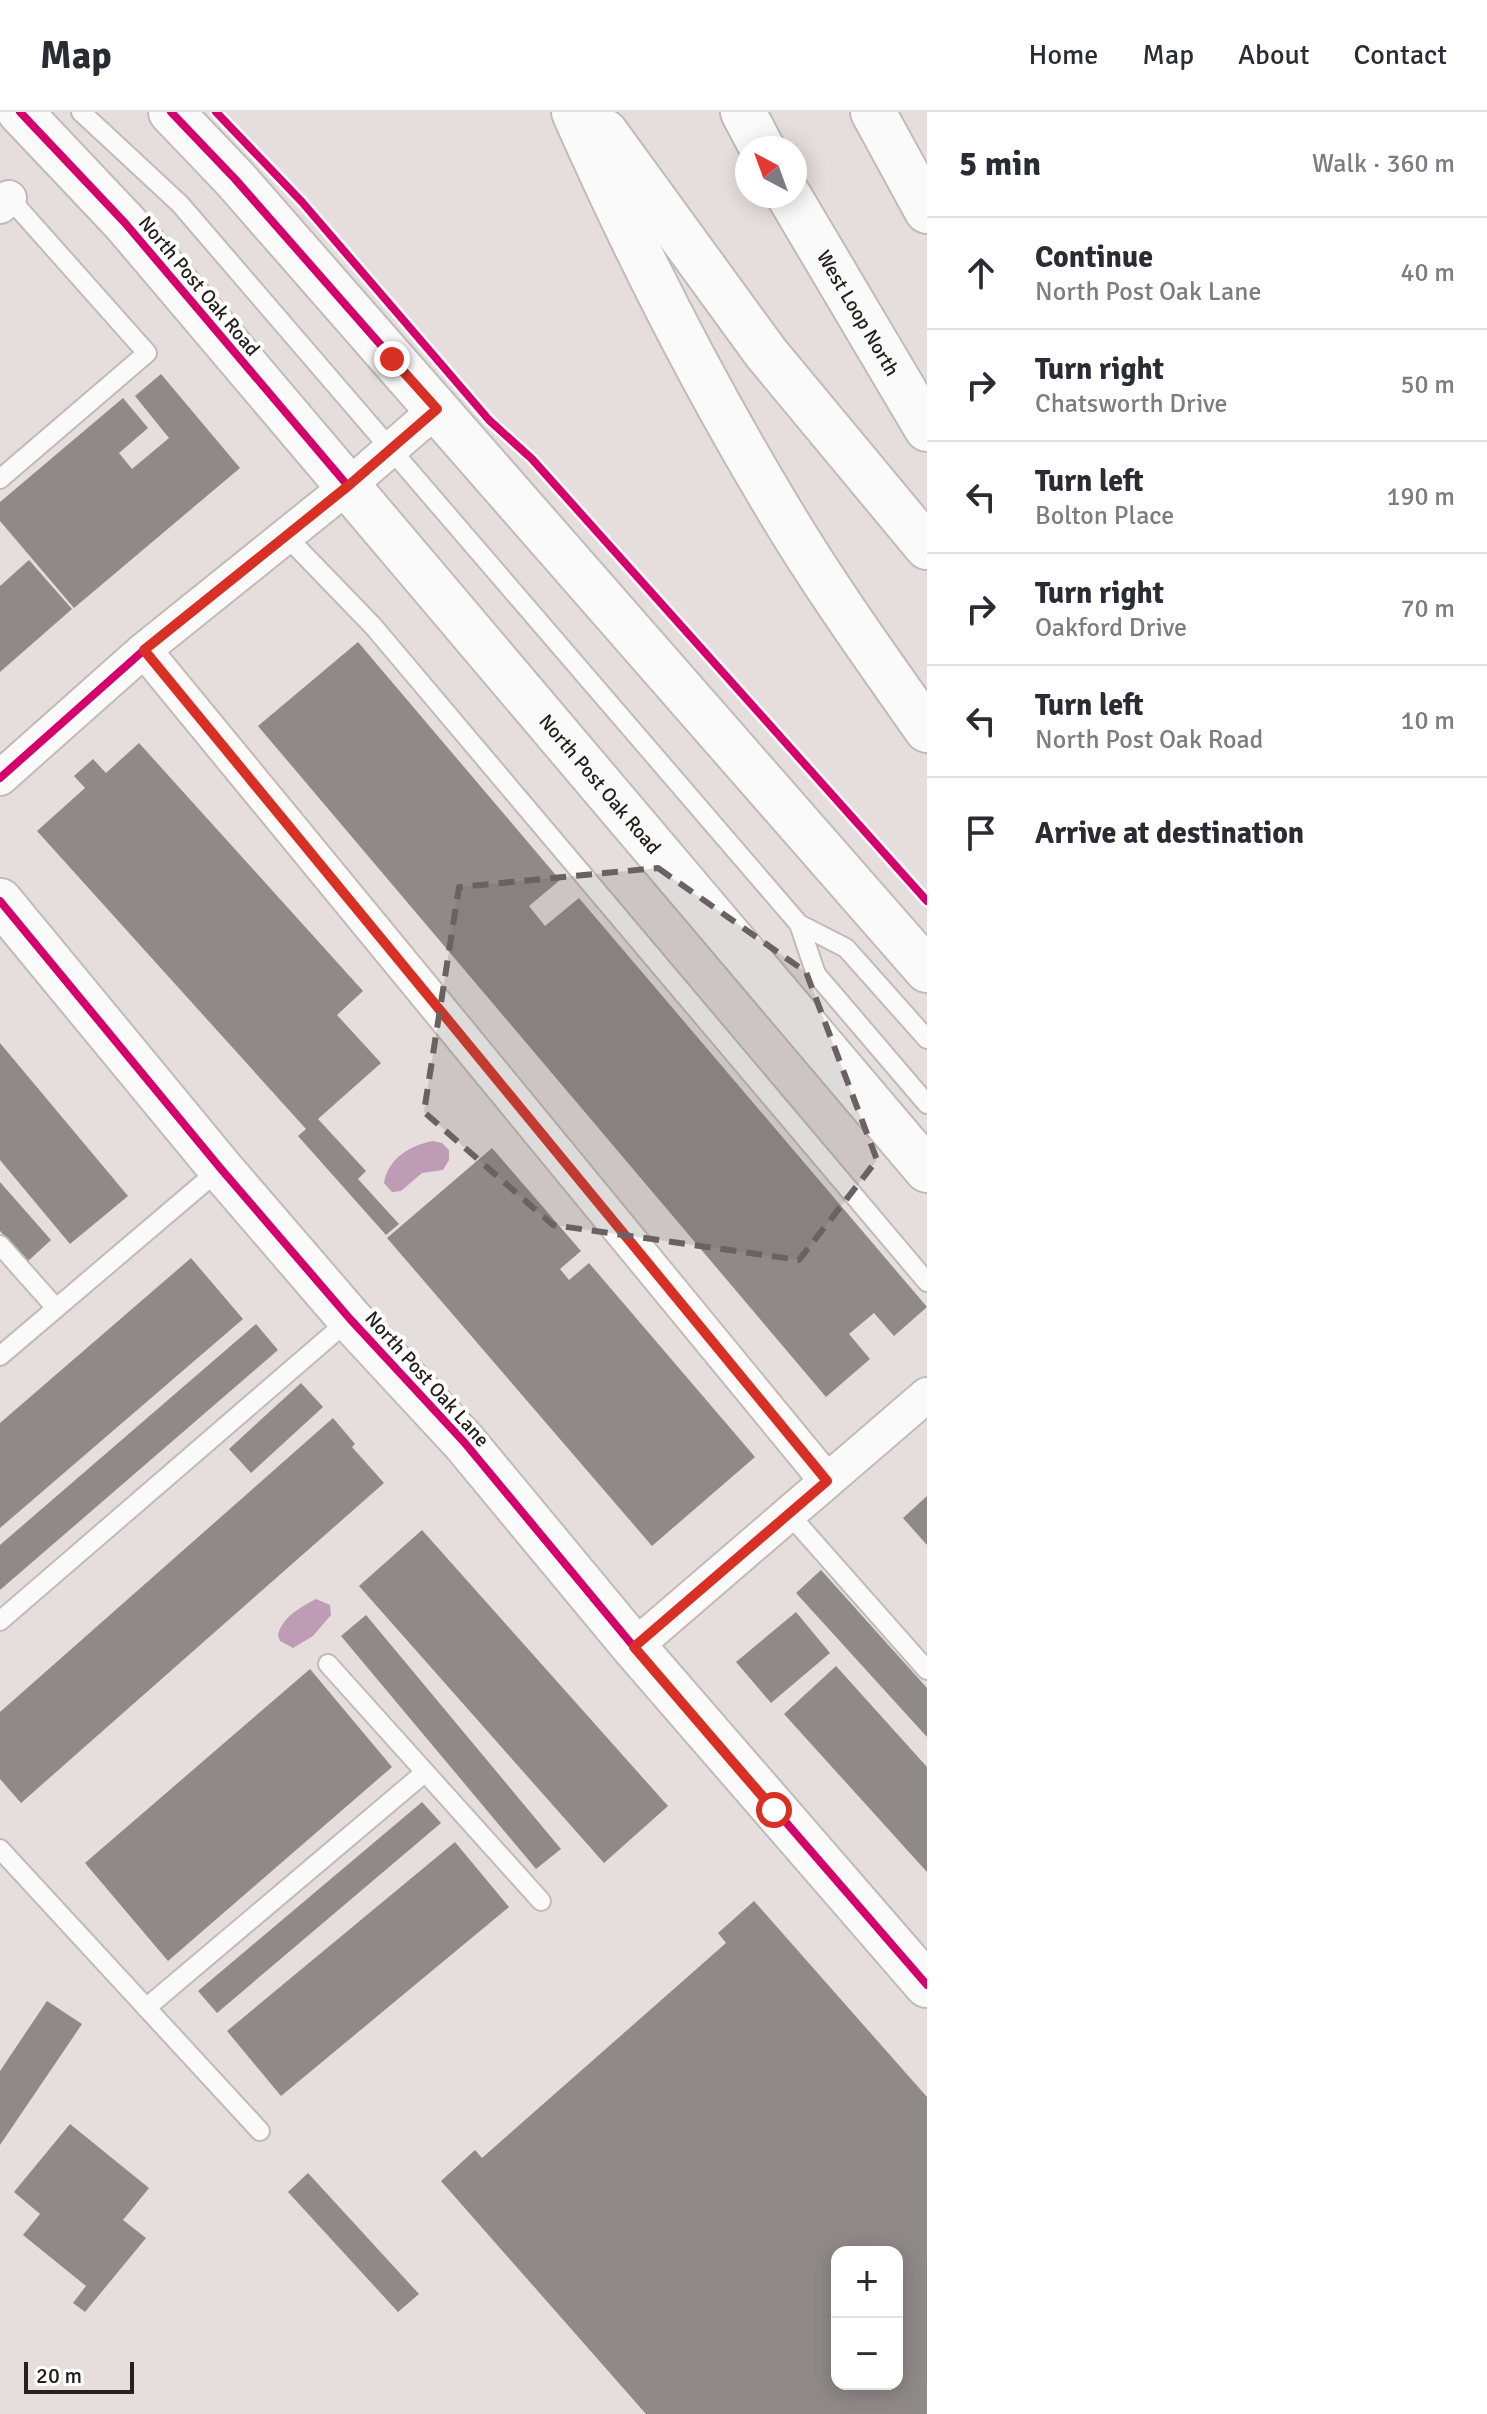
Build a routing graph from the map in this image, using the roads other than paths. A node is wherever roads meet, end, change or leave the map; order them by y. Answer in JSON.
{"nodes":[{"id":1,"x":20,"y":112,"type":"edge"},
{"id":2,"x":81,"y":112,"type":"edge"},
{"id":3,"x":171,"y":112,"type":"edge"},
{"id":4,"x":574,"y":112,"type":"edge"},
{"id":5,"x":592,"y":112,"type":"edge"},
{"id":6,"x":743,"y":112,"type":"edge"},
{"id":7,"x":873,"y":112,"type":"edge"},
{"id":8,"x":756,"y":136,"type":"edge"},
{"id":9,"x":3,"y":197,"type":"edge"},
{"id":10,"x":796,"y":208,"type":"edge"},
{"id":11,"x":927,"y":211,"type":"edge"},
{"id":12,"x":437,"y":409,"type":"junction"},
{"id":13,"x":927,"y":429,"type":"edge"},
{"id":14,"x":391,"y":448,"type":"junction"},
{"id":15,"x":0,"y":479,"type":"edge"},
{"id":16,"x":348,"y":486,"type":"junction"},
{"id":17,"x":286,"y":536,"type":"junction"},
{"id":18,"x":918,"y":537,"type":"edge"},
{"id":19,"x":144,"y":650,"type":"junction"},
{"id":20,"x":927,"y":730,"type":"edge"},
{"id":21,"x":0,"y":778,"type":"edge"},
{"id":22,"x":0,"y":901,"type":"edge"},
{"id":23,"x":799,"y":924,"type":"junction"},
{"id":24,"x":927,"y":970,"type":"edge"},
{"id":25,"x":927,"y":1039,"type":"edge"},
{"id":26,"x":927,"y":1104,"type":"edge"},
{"id":27,"x":221,"y":1169,"type":"junction"},
{"id":28,"x":927,"y":1170,"type":"edge"},
{"id":29,"x":0,"y":1245,"type":"edge"},
{"id":30,"x":927,"y":1282,"type":"edge"},
{"id":31,"x":56,"y":1308,"type":"junction"},
{"id":32,"x":350,"y":1319,"type":"junction"},
{"id":33,"x":0,"y":1356,"type":"edge"},
{"id":34,"x":927,"y":1395,"type":"edge"},
{"id":35,"x":827,"y":1481,"type":"junction"},
{"id":36,"x":789,"y":1514,"type":"junction"},
{"id":37,"x":0,"y":1621,"type":"edge"},
{"id":38,"x":634,"y":1647,"type":"junction"},
{"id":39,"x":328,"y":1664,"type":"dead end"},
{"id":40,"x":927,"y":1670,"type":"edge"},
{"id":41,"x":423,"y":1774,"type":"junction"},
{"id":42,"x":0,"y":1849,"type":"edge"},
{"id":43,"x":541,"y":1901,"type":"dead end"},
{"id":44,"x":927,"y":1985,"type":"edge"},
{"id":45,"x":146,"y":2008,"type":"junction"},
{"id":46,"x":260,"y":2131,"type":"dead end"}],
"edges":[{"from":1,"to":16,"type":"main road","name":"North Post Oak Road"},
{"from":2,"to":14,"type":"lane"},
{"from":3,"to":12,"type":"main road"},
{"from":4,"to":20,"type":"main road"},
{"from":5,"to":18,"type":"main road"},
{"from":6,"to":8,"type":"main road"},
{"from":7,"to":11,"type":"main road"},
{"from":9,"to":15,"type":"lane"},
{"from":10,"to":13,"type":"main road","name":"West Loop North"},
{"from":12,"to":14,"type":"street"},
{"from":12,"to":24,"type":"main road"},
{"from":14,"to":16,"type":"street"},
{"from":14,"to":23,"type":"lane"},
{"from":16,"to":17,"type":"street"},
{"from":16,"to":28,"type":"main road","name":"North Post Oak Road"},
{"from":17,"to":19,"type":"street"},
{"from":17,"to":30,"type":"lane"},
{"from":19,"to":21,"type":"street"},
{"from":19,"to":35,"type":"street"},
{"from":22,"to":27,"type":"main road","name":"North Post Oak Lane"},
{"from":23,"to":25,"type":"lane"},
{"from":23,"to":26,"type":"lane"},
{"from":27,"to":31,"type":"lane"},
{"from":27,"to":32,"type":"main road","name":"North Post Oak Lane"},
{"from":29,"to":31,"type":"lane"},
{"from":31,"to":33,"type":"lane"},
{"from":32,"to":37,"type":"lane"},
{"from":32,"to":38,"type":"main road","name":"North Post Oak Lane"},
{"from":34,"to":35,"type":"street"},
{"from":35,"to":36,"type":"street"},
{"from":36,"to":38,"type":"street"},
{"from":36,"to":40,"type":"lane"},
{"from":38,"to":44,"type":"main road","name":"North Post Oak Lane"},
{"from":39,"to":41,"type":"lane"},
{"from":41,"to":43,"type":"lane"},
{"from":41,"to":45,"type":"lane"},
{"from":42,"to":45,"type":"lane"},
{"from":45,"to":46,"type":"lane"}]}
